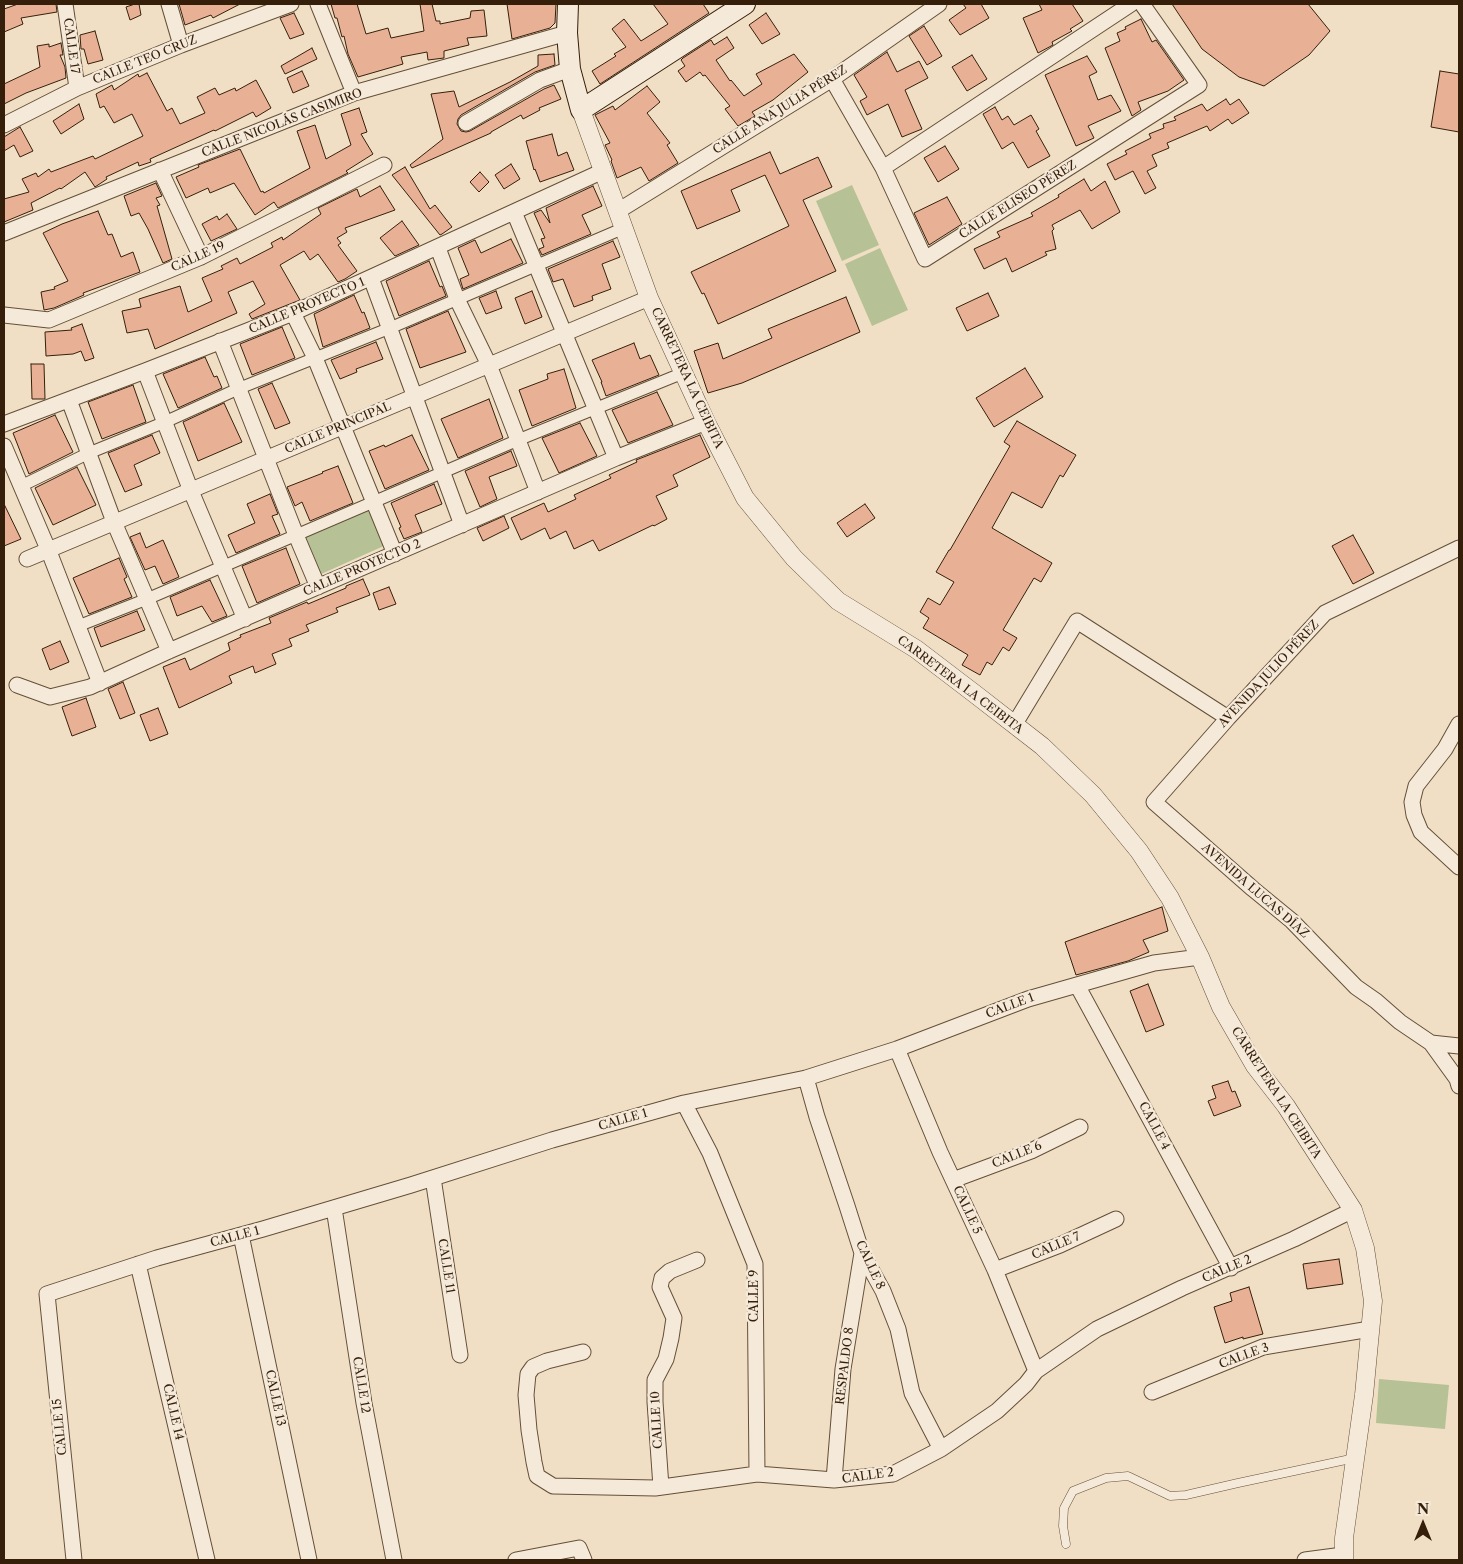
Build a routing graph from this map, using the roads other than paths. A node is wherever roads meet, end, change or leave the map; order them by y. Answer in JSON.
{"nodes":[{"id":1,"x":65,"y":4,"type":"edge"},
{"id":2,"x":169,"y":4,"type":"edge"},
{"id":3,"x":291,"y":4,"type":"edge"},
{"id":4,"x":318,"y":4,"type":"edge"},
{"id":5,"x":568,"y":4,"type":"edge"},
{"id":6,"x":745,"y":4,"type":"edge"},
{"id":7,"x":939,"y":4,"type":"edge"},
{"id":8,"x":1131,"y":4,"type":"edge"},
{"id":9,"x":1142,"y":4,"type":"edge"},
{"id":10,"x":567,"y":33,"type":"junction"},
{"id":11,"x":181,"y":45,"type":"junction"},
{"id":12,"x":570,"y":69,"type":"junction"},
{"id":13,"x":832,"y":78,"type":"junction"},
{"id":14,"x":77,"y":88,"type":"junction"},
{"id":15,"x":354,"y":94,"type":"junction"},
{"id":16,"x":581,"y":110,"type":"junction"},
{"id":17,"x":466,"y":123,"type":"dead end"},
{"id":18,"x":4,"y":125,"type":"edge"},
{"id":19,"x":384,"y":165,"type":"dead end"},
{"id":20,"x":883,"y":168,"type":"junction"},
{"id":21,"x":160,"y":170,"type":"junction"},
{"id":22,"x":603,"y":171,"type":"junction"},
{"id":23,"x":618,"y":211,"type":"junction"},
{"id":24,"x":514,"y":212,"type":"junction"},
{"id":25,"x":624,"y":228,"type":"junction"},
{"id":26,"x":4,"y":233,"type":"edge"},
{"id":27,"x":438,"y":248,"type":"junction"},
{"id":28,"x":201,"y":257,"type":"junction"},
{"id":29,"x":536,"y":265,"type":"junction"},
{"id":30,"x":371,"y":278,"type":"junction"},
{"id":31,"x":649,"y":298,"type":"junction"},
{"id":32,"x":457,"y":299,"type":"junction"},
{"id":33,"x":293,"y":313,"type":"junction"},
{"id":34,"x":4,"y":315,"type":"edge"},
{"id":35,"x":390,"y":328,"type":"junction"},
{"id":36,"x":565,"y":333,"type":"junction"},
{"id":37,"x":220,"y":341,"type":"junction"},
{"id":38,"x":315,"y":358,"type":"junction"},
{"id":39,"x":489,"y":365,"type":"junction"},
{"id":40,"x":145,"y":371,"type":"junction"},
{"id":41,"x":683,"y":373,"type":"junction"},
{"id":42,"x":240,"y":388,"type":"junction"},
{"id":43,"x":415,"y":396,"type":"junction"},
{"id":44,"x":69,"y":400,"type":"junction"},
{"id":45,"x":596,"y":408,"type":"junction"},
{"id":46,"x":165,"y":422,"type":"junction"},
{"id":47,"x":706,"y":422,"type":"junction"},
{"id":48,"x":4,"y":424,"type":"edge"},
{"id":49,"x":344,"y":426,"type":"junction"},
{"id":50,"x":518,"y":440,"type":"junction"},
{"id":51,"x":4,"y":446,"type":"edge"},
{"id":52,"x":89,"y":453,"type":"junction"},
{"id":53,"x":267,"y":458,"type":"junction"},
{"id":54,"x":616,"y":458,"type":"junction"},
{"id":55,"x":443,"y":472,"type":"junction"},
{"id":56,"x":21,"y":486,"type":"junction"},
{"id":57,"x":191,"y":491,"type":"junction"},
{"id":58,"x":538,"y":492,"type":"junction"},
{"id":59,"x":374,"y":501,"type":"junction"},
{"id":60,"x":114,"y":522,"type":"junction"},
{"id":61,"x":462,"y":525,"type":"junction"},
{"id":62,"x":296,"y":535,"type":"junction"},
{"id":63,"x":1459,"y":548,"type":"edge"},
{"id":64,"x":48,"y":549,"type":"junction"},
{"id":65,"x":395,"y":554,"type":"junction"},
{"id":66,"x":27,"y":558,"type":"dead end"},
{"id":67,"x":223,"y":566,"type":"junction"},
{"id":68,"x":318,"y":587,"type":"junction"},
{"id":69,"x":147,"y":598,"type":"junction"},
{"id":70,"x":245,"y":619,"type":"junction"},
{"id":71,"x":78,"y":626,"type":"junction"},
{"id":72,"x":170,"y":652,"type":"junction"},
{"id":73,"x":100,"y":683,"type":"junction"},
{"id":74,"x":17,"y":685,"type":"dead end"},
{"id":75,"x":1228,"y":718,"type":"junction"},
{"id":76,"x":1459,"y":724,"type":"edge"},
{"id":77,"x":1014,"y":725,"type":"junction"},
{"id":78,"x":1154,"y":802,"type":"joint"},
{"id":79,"x":1459,"y":866,"type":"edge"},
{"id":80,"x":1200,"y":957,"type":"junction"},
{"id":81,"x":1077,"y":985,"type":"junction"},
{"id":82,"x":1431,"y":1043,"type":"junction"},
{"id":83,"x":1459,"y":1046,"type":"edge"},
{"id":84,"x":898,"y":1049,"type":"junction"},
{"id":85,"x":806,"y":1078,"type":"junction"},
{"id":86,"x":1459,"y":1086,"type":"edge"},
{"id":87,"x":684,"y":1103,"type":"junction"},
{"id":88,"x":1080,"y":1127,"type":"dead end"},
{"id":89,"x":433,"y":1178,"type":"junction"},
{"id":90,"x":953,"y":1180,"type":"junction"},
{"id":91,"x":334,"y":1208,"type":"junction"},
{"id":92,"x":1353,"y":1210,"type":"junction"},
{"id":93,"x":1116,"y":1219,"type":"dead end"},
{"id":94,"x":241,"y":1235,"type":"junction"},
{"id":95,"x":862,"y":1253,"type":"junction"},
{"id":96,"x":697,"y":1260,"type":"dead end"},
{"id":97,"x":138,"y":1264,"type":"junction"},
{"id":98,"x":1231,"y":1268,"type":"junction"},
{"id":99,"x":995,"y":1270,"type":"junction"},
{"id":100,"x":47,"y":1294,"type":"joint"},
{"id":101,"x":1370,"y":1329,"type":"junction"},
{"id":102,"x":584,"y":1352,"type":"dead end"},
{"id":103,"x":460,"y":1355,"type":"dead end"},
{"id":104,"x":1036,"y":1371,"type":"junction"},
{"id":105,"x":1152,"y":1392,"type":"dead end"},
{"id":106,"x":941,"y":1450,"type":"junction"},
{"id":107,"x":1355,"y":1458,"type":"junction"},
{"id":108,"x":757,"y":1474,"type":"junction"},
{"id":109,"x":834,"y":1480,"type":"junction"},
{"id":110,"x":661,"y":1487,"type":"junction"},
{"id":111,"x":1066,"y":1544,"type":"dead end"},
{"id":112,"x":1343,"y":1558,"type":"edge"},
{"id":113,"x":74,"y":1560,"type":"edge"},
{"id":114,"x":207,"y":1560,"type":"edge"},
{"id":115,"x":309,"y":1560,"type":"edge"},
{"id":116,"x":394,"y":1560,"type":"edge"},
{"id":117,"x":516,"y":1560,"type":"edge"},
{"id":118,"x":584,"y":1560,"type":"edge"},
{"id":119,"x":1305,"y":1560,"type":"edge"}],
"edges":[{"from":1,"to":14,"type":"street","name":"CALLE 17"},
{"from":2,"to":11,"type":"street"},
{"from":3,"to":11,"type":"street","name":"CALLE TEO CRUZ"},
{"from":4,"to":15,"type":"street"},
{"from":5,"to":10,"type":"main road","name":"CARRETERA LA CEIBITA"},
{"from":6,"to":16,"type":"main road"},
{"from":7,"to":13,"type":"street","name":"CALLE ANA JULIA PÉREZ"},
{"from":8,"to":20,"type":"street"},
{"from":9,"to":20,"type":"street","name":"CALLE ELISEO PÉREZ"},
{"from":10,"to":12,"type":"main road","name":"CARRETERA LA CEIBITA"},
{"from":10,"to":15,"type":"street","name":"CALLE NICOLÁS CASIMIRO"},
{"from":11,"to":14,"type":"street","name":"CALLE TEO CRUZ"},
{"from":12,"to":16,"type":"main road","name":"CARRETERA LA CEIBITA"},
{"from":12,"to":17,"type":"street"},
{"from":13,"to":20,"type":"street","name":"CALLE ELISEO PÉREZ"},
{"from":13,"to":23,"type":"street","name":"CALLE ANA JULIA PÉREZ"},
{"from":14,"to":18,"type":"street","name":"CALLE TEO CRUZ"},
{"from":15,"to":21,"type":"street","name":"CALLE NICOLÁS CASIMIRO"},
{"from":16,"to":22,"type":"street","name":"CARRETERA LA CEIBITA"},
{"from":19,"to":28,"type":"street","name":"CALLE 19"},
{"from":21,"to":26,"type":"street","name":"CALLE NICOLÁS CASIMIRO"},
{"from":21,"to":28,"type":"street"},
{"from":22,"to":23,"type":"street","name":"CARRETERA LA CEIBITA"},
{"from":22,"to":24,"type":"street","name":"CALLE PROYECTO 1"},
{"from":23,"to":25,"type":"street","name":"CARRETERA LA CEIBITA"},
{"from":24,"to":27,"type":"street","name":"CALLE PROYECTO 1"},
{"from":24,"to":29,"type":"street"},
{"from":25,"to":29,"type":"street"},
{"from":25,"to":31,"type":"street","name":"CARRETERA LA CEIBITA"},
{"from":27,"to":30,"type":"street","name":"CALLE PROYECTO 1"},
{"from":27,"to":32,"type":"street"},
{"from":28,"to":34,"type":"street","name":"CALLE 19"},
{"from":29,"to":32,"type":"street"},
{"from":29,"to":36,"type":"street"},
{"from":30,"to":33,"type":"street","name":"CALLE PROYECTO 1"},
{"from":30,"to":35,"type":"street"},
{"from":31,"to":36,"type":"street","name":"CALLE PRINCIPAL"},
{"from":31,"to":41,"type":"street","name":"CARRETERA LA CEIBITA"},
{"from":32,"to":35,"type":"street"},
{"from":32,"to":39,"type":"street"},
{"from":33,"to":37,"type":"street","name":"CALLE PROYECTO 1"},
{"from":33,"to":38,"type":"street"},
{"from":35,"to":38,"type":"street"},
{"from":35,"to":43,"type":"street"},
{"from":36,"to":39,"type":"street","name":"CALLE PRINCIPAL"},
{"from":36,"to":45,"type":"street"},
{"from":37,"to":40,"type":"street","name":"CALLE PROYECTO 1"},
{"from":37,"to":42,"type":"street"},
{"from":38,"to":42,"type":"street"},
{"from":38,"to":49,"type":"street"},
{"from":39,"to":43,"type":"street","name":"CALLE PRINCIPAL"},
{"from":39,"to":50,"type":"street"},
{"from":40,"to":44,"type":"street","name":"CALLE PROYECTO 1"},
{"from":40,"to":46,"type":"street"},
{"from":41,"to":45,"type":"street"},
{"from":41,"to":47,"type":"street","name":"CARRETERA LA CEIBITA"},
{"from":42,"to":46,"type":"street"},
{"from":42,"to":53,"type":"street"},
{"from":43,"to":49,"type":"street","name":"CALLE PRINCIPAL"},
{"from":43,"to":55,"type":"street"},
{"from":44,"to":48,"type":"street","name":"CALLE PROYECTO 1"},
{"from":44,"to":52,"type":"street"},
{"from":45,"to":50,"type":"street"},
{"from":45,"to":54,"type":"street"},
{"from":46,"to":52,"type":"street"},
{"from":46,"to":57,"type":"street"},
{"from":47,"to":54,"type":"street","name":"CALLE PROYECTO 2"},
{"from":47,"to":77,"type":"street","name":"CARRETERA LA CEIBITA"},
{"from":49,"to":53,"type":"street","name":"CALLE PRINCIPAL"},
{"from":49,"to":59,"type":"street"},
{"from":50,"to":55,"type":"street"},
{"from":50,"to":58,"type":"street"},
{"from":51,"to":56,"type":"street"},
{"from":52,"to":56,"type":"street"},
{"from":52,"to":60,"type":"street"},
{"from":53,"to":57,"type":"street","name":"CALLE PRINCIPAL"},
{"from":53,"to":62,"type":"street"},
{"from":54,"to":58,"type":"street","name":"CALLE PROYECTO 2"},
{"from":55,"to":59,"type":"street"},
{"from":55,"to":61,"type":"street"},
{"from":56,"to":64,"type":"street"},
{"from":57,"to":60,"type":"street","name":"CALLE PRINCIPAL"},
{"from":57,"to":67,"type":"street"},
{"from":58,"to":61,"type":"street","name":"CALLE PROYECTO 2"},
{"from":59,"to":62,"type":"street"},
{"from":59,"to":65,"type":"street"},
{"from":60,"to":64,"type":"street","name":"CALLE PRINCIPAL"},
{"from":60,"to":69,"type":"street"},
{"from":61,"to":65,"type":"street","name":"CALLE PROYECTO 2"},
{"from":62,"to":67,"type":"street"},
{"from":62,"to":68,"type":"street"},
{"from":63,"to":75,"type":"street","name":"AVENIDA JULIO PÉREZ"},
{"from":64,"to":66,"type":"street","name":"CALLE PRINCIPAL"},
{"from":64,"to":71,"type":"street"},
{"from":65,"to":68,"type":"street","name":"CALLE PROYECTO 2"},
{"from":67,"to":69,"type":"street"},
{"from":67,"to":70,"type":"street"},
{"from":68,"to":70,"type":"street","name":"CALLE PROYECTO 2"},
{"from":69,"to":71,"type":"street"},
{"from":69,"to":72,"type":"street"},
{"from":70,"to":72,"type":"street","name":"CALLE PROYECTO 2"},
{"from":71,"to":73,"type":"street"},
{"from":72,"to":73,"type":"street","name":"CALLE PROYECTO 2"},
{"from":73,"to":74,"type":"street","name":"CALLE PROYECTO 2"},
{"from":75,"to":77,"type":"street"},
{"from":75,"to":78,"type":"street","name":"AVENIDA JULIO PÉREZ"},
{"from":76,"to":79,"type":"street"},
{"from":77,"to":80,"type":"street","name":"CARRETERA LA CEIBITA"},
{"from":78,"to":82,"type":"street","name":"AVENIDA LUCAS DÍAZ"},
{"from":80,"to":81,"type":"street","name":"CALLE 1"},
{"from":80,"to":92,"type":"street","name":"CARRETERA LA CEIBITA"},
{"from":81,"to":84,"type":"street","name":"CALLE 1"},
{"from":81,"to":98,"type":"street","name":"CALLE 4"},
{"from":82,"to":83,"type":"street"},
{"from":82,"to":86,"type":"street","name":"AVENIDA LUCAS DÍAZ"},
{"from":84,"to":85,"type":"street","name":"CALLE 1"},
{"from":84,"to":90,"type":"street","name":"CALLE 5"},
{"from":85,"to":87,"type":"street","name":"CALLE 1"},
{"from":85,"to":95,"type":"street","name":"CALLE 8"},
{"from":87,"to":89,"type":"street","name":"CALLE 1"},
{"from":87,"to":108,"type":"street","name":"CALLE 9"},
{"from":88,"to":90,"type":"street","name":"CALLE 6"},
{"from":89,"to":91,"type":"street","name":"CALLE 1"},
{"from":89,"to":103,"type":"street","name":"CALLE 11"},
{"from":90,"to":99,"type":"street","name":"CALLE 5"},
{"from":91,"to":94,"type":"street","name":"CALLE 1"},
{"from":91,"to":116,"type":"street","name":"CALLE 12"},
{"from":92,"to":98,"type":"street","name":"CALLE 2"},
{"from":92,"to":101,"type":"street","name":"CARRETERA LA CEIBITA"},
{"from":93,"to":99,"type":"street","name":"CALLE 7"},
{"from":94,"to":97,"type":"street","name":"CALLE 1"},
{"from":94,"to":115,"type":"street","name":"CALLE 13"},
{"from":95,"to":106,"type":"street","name":"CALLE 8"},
{"from":95,"to":109,"type":"street","name":"RESPALDO 8"},
{"from":96,"to":110,"type":"street","name":"CALLE 10"},
{"from":97,"to":100,"type":"street","name":"CALLE 1"},
{"from":97,"to":114,"type":"street","name":"CALLE 14"},
{"from":98,"to":104,"type":"street","name":"CALLE 2"},
{"from":99,"to":104,"type":"street","name":"CALLE 5"},
{"from":100,"to":113,"type":"street","name":"CALLE 15"},
{"from":101,"to":105,"type":"street","name":"CALLE 3"},
{"from":101,"to":107,"type":"street","name":"CARRETERA LA CEIBITA"},
{"from":102,"to":110,"type":"street","name":"CALLE 2"},
{"from":104,"to":106,"type":"street","name":"CALLE 2"},
{"from":106,"to":109,"type":"street","name":"CALLE 2"},
{"from":107,"to":111,"type":"lane"},
{"from":107,"to":112,"type":"street","name":"CARRETERA LA CEIBITA"},
{"from":108,"to":109,"type":"street","name":"CALLE 2"},
{"from":108,"to":110,"type":"street","name":"CALLE 2"},
{"from":112,"to":119,"type":"street"},
{"from":117,"to":118,"type":"street"}]}
